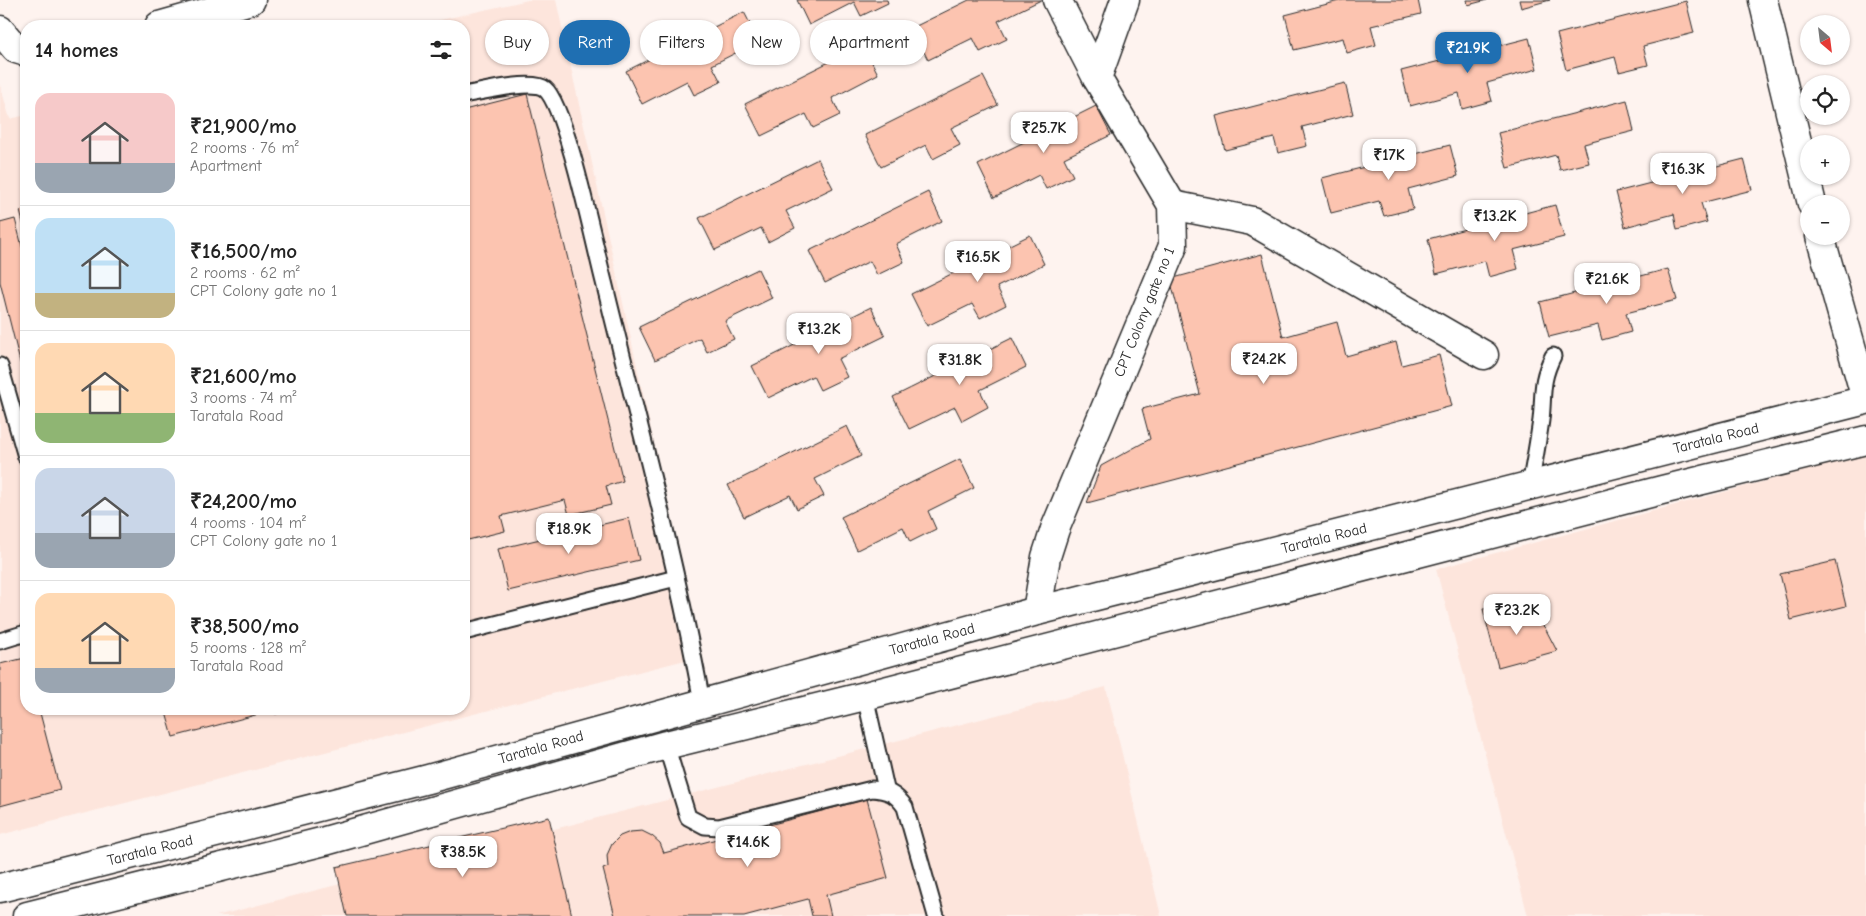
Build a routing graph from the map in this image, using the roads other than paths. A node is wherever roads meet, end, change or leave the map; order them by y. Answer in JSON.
{"nodes":[{"id":1,"x":251,"y":0,"type":"edge"},
{"id":2,"x":1057,"y":0,"type":"edge"},
{"id":3,"x":1125,"y":0,"type":"edge"},
{"id":4,"x":1763,"y":0,"type":"edge"},
{"id":5,"x":179,"y":20,"type":"edge"},
{"id":6,"x":0,"y":30,"type":"edge"},
{"id":7,"x":20,"y":50,"type":"edge"},
{"id":8,"x":1097,"y":78,"type":"junction"},
{"id":9,"x":470,"y":94,"type":"edge"},
{"id":10,"x":1810,"y":195,"type":"edge"},
{"id":11,"x":1172,"y":205,"type":"junction"},
{"id":12,"x":1823,"y":245,"type":"edge"},
{"id":13,"x":1484,"y":355,"type":"dead end"},
{"id":14,"x":1553,"y":356,"type":"dead end"},
{"id":15,"x":0,"y":366,"type":"edge"},
{"id":16,"x":1866,"y":400,"type":"edge"},
{"id":17,"x":20,"y":436,"type":"edge"},
{"id":18,"x":1866,"y":440,"type":"edge"},
{"id":19,"x":1530,"y":486,"type":"junction"},
{"id":20,"x":676,"y":578,"type":"junction"},
{"id":21,"x":1037,"y":611,"type":"junction"},
{"id":22,"x":998,"y":621,"type":"junction"},
{"id":23,"x":470,"y":630,"type":"edge"},
{"id":24,"x":20,"y":635,"type":"edge"},
{"id":25,"x":0,"y":641,"type":"edge"},
{"id":26,"x":1006,"y":658,"type":"junction"},
{"id":27,"x":865,"y":696,"type":"junction"},
{"id":28,"x":702,"y":702,"type":"junction"},
{"id":29,"x":666,"y":745,"type":"junction"},
{"id":30,"x":886,"y":789,"type":"junction"},
{"id":31,"x":0,"y":888,"type":"edge"},
{"id":32,"x":41,"y":914,"type":"edge"},
{"id":33,"x":936,"y":916,"type":"edge"}],
"edges":[{"from":1,"to":5,"type":"main road"},
{"from":2,"to":8,"type":"main road","name":"CPT Colony gate no 1"},
{"from":3,"to":8,"type":"main road"},
{"from":4,"to":10,"type":"main road"},
{"from":6,"to":7,"type":"main road"},
{"from":8,"to":11,"type":"main road","name":"CPT Colony gate no 1"},
{"from":9,"to":20,"type":"lane"},
{"from":11,"to":13,"type":"main road"},
{"from":11,"to":21,"type":"main road","name":"CPT Colony gate no 1"},
{"from":12,"to":16,"type":"main road"},
{"from":14,"to":19,"type":"lane"},
{"from":15,"to":17,"type":"lane"},
{"from":16,"to":19,"type":"main road","name":"Taratala Road"},
{"from":18,"to":26,"type":"main road"},
{"from":19,"to":21,"type":"main road","name":"Taratala Road"},
{"from":20,"to":23,"type":"lane"},
{"from":20,"to":28,"type":"lane"},
{"from":21,"to":22,"type":"main road","name":"Taratala Road"},
{"from":22,"to":26,"type":"main road"},
{"from":22,"to":28,"type":"main road","name":"Taratala Road"},
{"from":24,"to":25,"type":"lane"},
{"from":26,"to":27,"type":"main road"},
{"from":27,"to":29,"type":"main road"},
{"from":27,"to":30,"type":"lane"},
{"from":28,"to":31,"type":"main road","name":"Taratala Road"},
{"from":29,"to":30,"type":"lane"},
{"from":29,"to":32,"type":"main road"},
{"from":30,"to":33,"type":"lane"}]}
